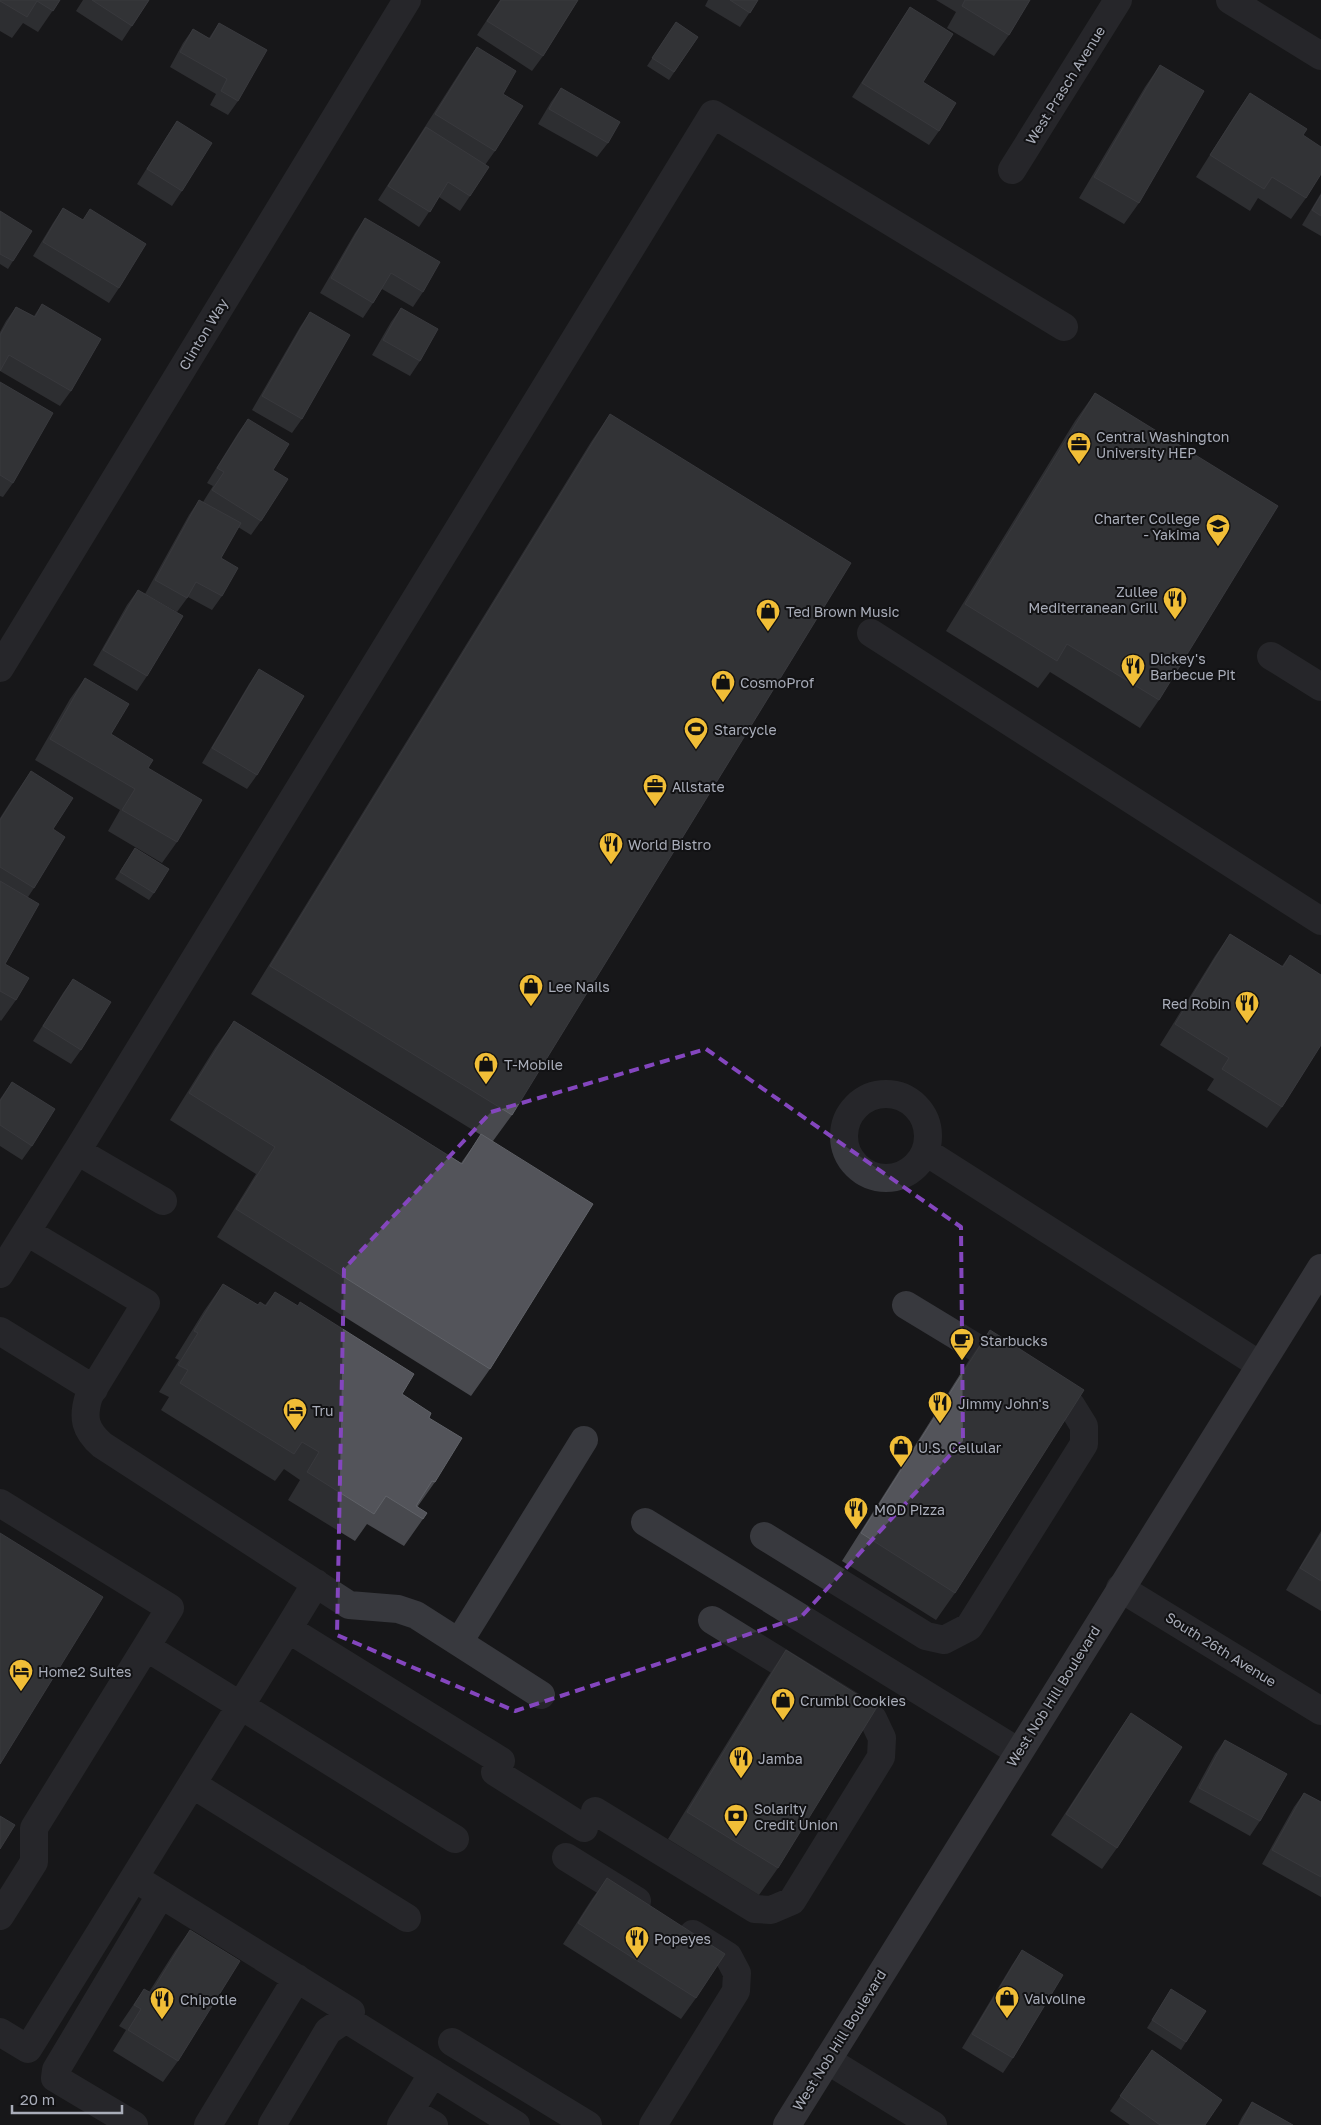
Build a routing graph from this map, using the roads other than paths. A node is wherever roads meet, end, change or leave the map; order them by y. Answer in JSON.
{"nodes":[{"id":1,"x":406,"y":0,"type":"edge"},
{"id":2,"x":1118,"y":0,"type":"edge"},
{"id":3,"x":1230,"y":0,"type":"edge"},
{"id":4,"x":1321,"y":56,"type":"edge"},
{"id":5,"x":1012,"y":170,"type":"dead end"},
{"id":6,"x":1064,"y":327,"type":"dead end"},
{"id":7,"x":871,"y":633,"type":"dead end"},
{"id":8,"x":1272,"y":656,"type":"dead end"},
{"id":9,"x":0,"y":668,"type":"edge"},
{"id":10,"x":1321,"y":687,"type":"edge"},
{"id":11,"x":1321,"y":921,"type":"edge"},
{"id":12,"x":77,"y":1151,"type":"junction"},
{"id":13,"x":926,"y":1152,"type":"dead end"},
{"id":14,"x":163,"y":1201,"type":"dead end"},
{"id":15,"x":27,"y":1232,"type":"junction"},
{"id":16,"x":1321,"y":1268,"type":"edge"},
{"id":17,"x":0,"y":1274,"type":"edge"},
{"id":18,"x":906,"y":1305,"type":"dead end"},
{"id":19,"x":0,"y":1331,"type":"edge"},
{"id":20,"x":1260,"y":1364,"type":"junction"},
{"id":21,"x":94,"y":1389,"type":"junction"},
{"id":22,"x":584,"y":1440,"type":"dead end"},
{"id":23,"x":0,"y":1503,"type":"edge"},
{"id":24,"x":646,"y":1522,"type":"dead end"},
{"id":25,"x":764,"y":1536,"type":"dead end"},
{"id":26,"x":316,"y":1584,"type":"junction"},
{"id":27,"x":1120,"y":1588,"type":"junction"},
{"id":28,"x":712,"y":1620,"type":"dead end"},
{"id":29,"x":288,"y":1629,"type":"junction"},
{"id":30,"x":459,"y":1642,"type":"junction"},
{"id":31,"x":146,"y":1647,"type":"junction"},
{"id":32,"x":541,"y":1695,"type":"dead end"},
{"id":33,"x":240,"y":1706,"type":"junction"},
{"id":34,"x":1321,"y":1711,"type":"edge"},
{"id":35,"x":1019,"y":1752,"type":"junction"},
{"id":36,"x":192,"y":1784,"type":"junction"},
{"id":37,"x":455,"y":1839,"type":"dead end"},
{"id":38,"x":566,"y":1857,"type":"dead end"},
{"id":39,"x":134,"y":1878,"type":"junction"},
{"id":40,"x":161,"y":1894,"type":"junction"},
{"id":41,"x":0,"y":1916,"type":"edge"},
{"id":42,"x":407,"y":1918,"type":"dead end"},
{"id":43,"x":297,"y":1978,"type":"junction"},
{"id":44,"x":351,"y":2012,"type":"dead end"},
{"id":45,"x":0,"y":2032,"type":"edge"},
{"id":46,"x":452,"y":2042,"type":"dead end"},
{"id":47,"x":826,"y":2060,"type":"junction"},
{"id":48,"x":432,"y":2073,"type":"junction"},
{"id":49,"x":406,"y":2118,"type":"edge"},
{"id":50,"x":134,"y":2125,"type":"edge"},
{"id":51,"x":208,"y":2125,"type":"edge"},
{"id":52,"x":272,"y":2125,"type":"edge"},
{"id":53,"x":434,"y":2125,"type":"edge"},
{"id":54,"x":516,"y":2125,"type":"edge"},
{"id":55,"x":588,"y":2125,"type":"edge"},
{"id":56,"x":653,"y":2125,"type":"edge"},
{"id":57,"x":787,"y":2125,"type":"edge"},
{"id":58,"x":933,"y":2125,"type":"edge"}],
"edges":[{"from":1,"to":9,"type":"street","name":"Clinton Way"},
{"from":2,"to":5,"type":"street","name":"West Prasch Avenue"},
{"from":3,"to":4,"type":"street"},
{"from":6,"to":12,"type":"street"},
{"from":7,"to":11,"type":"street"},
{"from":8,"to":10,"type":"street"},
{"from":12,"to":14,"type":"street"},
{"from":12,"to":15,"type":"street"},
{"from":13,"to":20,"type":"street"},
{"from":15,"to":17,"type":"street"},
{"from":15,"to":21,"type":"street"},
{"from":16,"to":20,"type":"main road","name":"West Nob Hill Boulevard"},
{"from":18,"to":25,"type":"street"},
{"from":19,"to":21,"type":"street"},
{"from":20,"to":27,"type":"main road","name":"West Nob Hill Boulevard"},
{"from":21,"to":26,"type":"street"},
{"from":22,"to":30,"type":"street"},
{"from":23,"to":31,"type":"street"},
{"from":24,"to":35,"type":"street"},
{"from":26,"to":29,"type":"street"},
{"from":26,"to":30,"type":"street"},
{"from":27,"to":34,"type":"street","name":"South 26th Avenue"},
{"from":27,"to":35,"type":"main road","name":"West Nob Hill Boulevard"},
{"from":28,"to":29,"type":"street"},
{"from":29,"to":33,"type":"street"},
{"from":30,"to":32,"type":"street"},
{"from":31,"to":33,"type":"street"},
{"from":31,"to":41,"type":"street"},
{"from":33,"to":36,"type":"street"},
{"from":33,"to":37,"type":"street"},
{"from":35,"to":47,"type":"main road","name":"West Nob Hill Boulevard"},
{"from":36,"to":39,"type":"street"},
{"from":36,"to":42,"type":"street"},
{"from":38,"to":56,"type":"street"},
{"from":39,"to":40,"type":"street"},
{"from":39,"to":45,"type":"street"},
{"from":40,"to":43,"type":"street"},
{"from":40,"to":50,"type":"street"},
{"from":43,"to":44,"type":"street"},
{"from":43,"to":51,"type":"street"},
{"from":46,"to":55,"type":"street"},
{"from":47,"to":57,"type":"main road","name":"West Nob Hill Boulevard"},
{"from":47,"to":58,"type":"street"},
{"from":48,"to":49,"type":"street"},
{"from":48,"to":52,"type":"street"},
{"from":48,"to":54,"type":"street"},
{"from":49,"to":53,"type":"street"}]}
